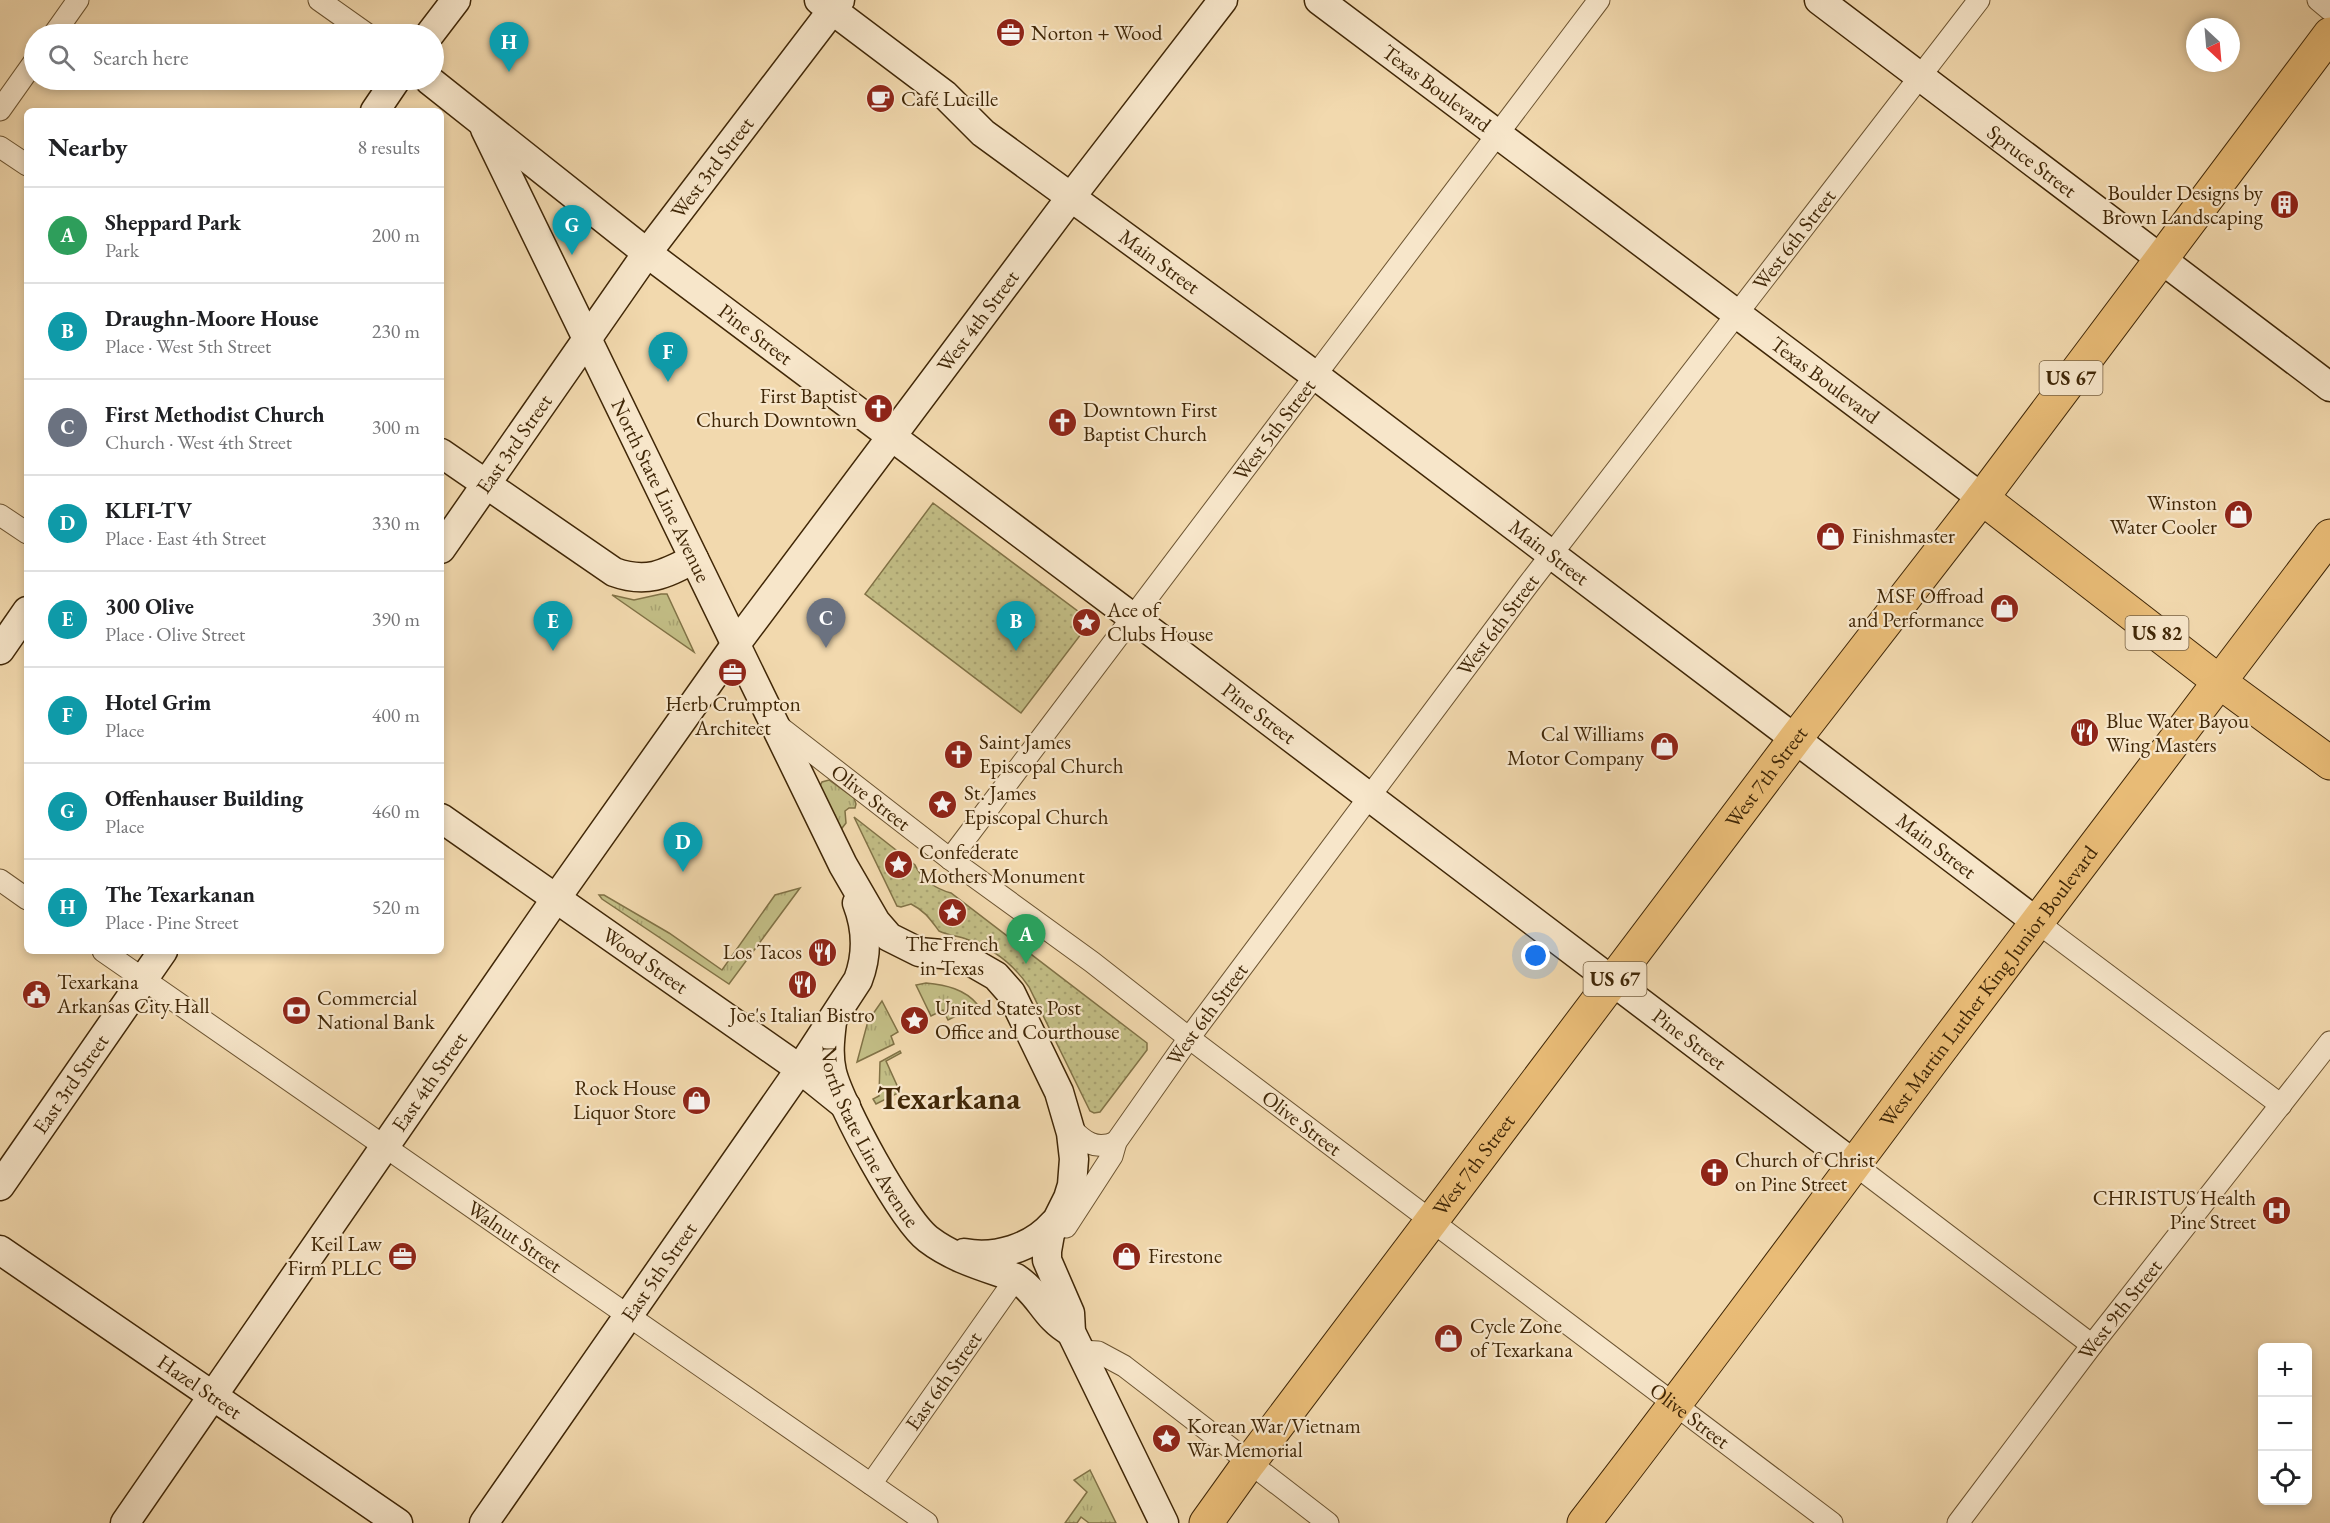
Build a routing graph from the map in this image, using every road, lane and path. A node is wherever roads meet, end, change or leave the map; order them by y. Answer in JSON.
{"nodes":[{"id":1,"x":78,"y":0,"type":"edge"},
{"id":2,"x":319,"y":0,"type":"edge"},
{"id":3,"x":456,"y":0,"type":"edge"},
{"id":4,"x":1223,"y":0,"type":"edge"},
{"id":5,"x":1319,"y":0,"type":"edge"},
{"id":6,"x":1599,"y":0,"type":"edge"},
{"id":7,"x":1819,"y":0,"type":"edge"},
{"id":8,"x":1979,"y":0,"type":"edge"},
{"id":9,"x":2318,"y":0,"type":"edge"},
{"id":10,"x":831,"y":3,"type":"edge"},
{"id":11,"x":2330,"y":10,"type":"edge"},
{"id":12,"x":61,"y":24,"type":"edge"},
{"id":13,"x":353,"y":24,"type":"edge"},
{"id":14,"x":438,"y":24,"type":"edge"},
{"id":15,"x":2330,"y":34,"type":"edge"},
{"id":16,"x":24,"y":76,"type":"edge"},
{"id":17,"x":1921,"y":77,"type":"junction"},
{"id":18,"x":389,"y":90,"type":"edge"},
{"id":19,"x":443,"y":90,"type":"edge"},
{"id":20,"x":377,"y":108,"type":"edge"},
{"id":21,"x":0,"y":110,"type":"edge"},
{"id":22,"x":479,"y":117,"type":"junction"},
{"id":23,"x":1498,"y":134,"type":"junction"},
{"id":24,"x":0,"y":147,"type":"edge"},
{"id":25,"x":24,"y":163,"type":"edge"},
{"id":26,"x":1071,"y":197,"type":"junction"},
{"id":27,"x":647,"y":253,"type":"junction"},
{"id":28,"x":2160,"y":258,"type":"junction"},
{"id":29,"x":1738,"y":314,"type":"junction"},
{"id":30,"x":587,"y":339,"type":"junction"},
{"id":31,"x":1316,"y":376,"type":"junction"},
{"id":32,"x":2330,"y":387,"type":"edge"},
{"id":33,"x":891,"y":436,"type":"junction"},
{"id":34,"x":444,"y":455,"type":"edge"},
{"id":35,"x":486,"y":485,"type":"junction"},
{"id":36,"x":1982,"y":498,"type":"junction"},
{"id":37,"x":0,"y":515,"type":"edge"},
{"id":38,"x":24,"y":531,"type":"edge"},
{"id":39,"x":2330,"y":536,"type":"edge"},
{"id":40,"x":444,"y":545,"type":"edge"},
{"id":41,"x":1551,"y":555,"type":"junction"},
{"id":42,"x":694,"y":559,"type":"junction"},
{"id":43,"x":24,"y":615,"type":"edge"},
{"id":44,"x":1132,"y":617,"type":"junction"},
{"id":45,"x":736,"y":644,"type":"junction"},
{"id":46,"x":0,"y":650,"type":"edge"},
{"id":47,"x":2221,"y":683,"type":"junction"},
{"id":48,"x":773,"y":721,"type":"junction"},
{"id":49,"x":1795,"y":739,"type":"junction"},
{"id":50,"x":2330,"y":763,"type":"edge"},
{"id":51,"x":1370,"y":796,"type":"junction"},
{"id":52,"x":444,"y":820,"type":"edge"},
{"id":53,"x":951,"y":859,"type":"junction"},
{"id":54,"x":843,"y":865,"type":"junction"},
{"id":55,"x":0,"y":880,"type":"edge"},
{"id":56,"x":24,"y":897,"type":"edge"},
{"id":57,"x":557,"y":897,"type":"junction"},
{"id":58,"x":2038,"y":923,"type":"junction"},
{"id":59,"x":919,"y":952,"type":"junction"},
{"id":60,"x":107,"y":954,"type":"edge"},
{"id":61,"x":161,"y":954,"type":"edge"},
{"id":62,"x":144,"y":979,"type":"junction"},
{"id":63,"x":858,"y":980,"type":"junction"},
{"id":64,"x":1614,"y":980,"type":"junction"},
{"id":65,"x":832,"y":1020,"type":"junction"},
{"id":66,"x":1189,"y":1038,"type":"junction"},
{"id":67,"x":2330,"y":1042,"type":"edge"},
{"id":68,"x":800,"y":1069,"type":"junction"},
{"id":69,"x":2281,"y":1105,"type":"junction"},
{"id":70,"x":846,"y":1106,"type":"junction"},
{"id":71,"x":1070,"y":1127,"type":"junction"},
{"id":72,"x":1116,"y":1142,"type":"junction"},
{"id":73,"x":385,"y":1147,"type":"junction"},
{"id":74,"x":1855,"y":1165,"type":"junction"},
{"id":75,"x":0,"y":1186,"type":"edge"},
{"id":76,"x":1432,"y":1220,"type":"junction"},
{"id":77,"x":1053,"y":1224,"type":"junction"},
{"id":78,"x":941,"y":1248,"type":"junction"},
{"id":79,"x":0,"y":1250,"type":"edge"},
{"id":80,"x":1051,"y":1272,"type":"junction"},
{"id":81,"x":1016,"y":1278,"type":"junction"},
{"id":82,"x":628,"y":1317,"type":"junction"},
{"id":83,"x":1076,"y":1341,"type":"junction"},
{"id":84,"x":2092,"y":1345,"type":"junction"},
{"id":85,"x":214,"y":1396,"type":"junction"},
{"id":86,"x":1675,"y":1406,"type":"junction"},
{"id":87,"x":1249,"y":1463,"type":"junction"},
{"id":88,"x":871,"y":1484,"type":"junction"},
{"id":89,"x":126,"y":1523,"type":"edge"},
{"id":90,"x":398,"y":1523,"type":"edge"},
{"id":91,"x":484,"y":1523,"type":"edge"},
{"id":92,"x":927,"y":1523,"type":"edge"},
{"id":93,"x":1164,"y":1523,"type":"edge"},
{"id":94,"x":1206,"y":1523,"type":"edge"},
{"id":95,"x":1328,"y":1523,"type":"edge"},
{"id":96,"x":1584,"y":1523,"type":"edge"},
{"id":97,"x":1832,"y":1523,"type":"edge"},
{"id":98,"x":1958,"y":1523,"type":"edge"}],
"edges":[{"from":1,"to":12,"type":"street"},
{"from":2,"to":13,"type":"street"},
{"from":3,"to":14,"type":"street"},
{"from":4,"to":26,"type":"street","name":"West 4th Street"},
{"from":5,"to":23,"type":"street","name":"Texas Boulevard"},
{"from":6,"to":23,"type":"street","name":"West 5th Street"},
{"from":7,"to":17,"type":"street","name":"Spruce Street"},
{"from":8,"to":17,"type":"street","name":"West 6th Street"},
{"from":9,"to":11,"type":"street"},
{"from":10,"to":26,"type":"street","name":"Main Street"},
{"from":10,"to":27,"type":"street","name":"West 3rd Street"},
{"from":15,"to":28,"type":"main road","name":"West 7th Street","number":"US 67"},
{"from":16,"to":21,"type":"street"},
{"from":17,"to":28,"type":"street","name":"Spruce Street"},
{"from":17,"to":29,"type":"street","name":"West 6th Street"},
{"from":18,"to":20,"type":"street"},
{"from":19,"to":22,"type":"street","name":"Pine Street"},
{"from":22,"to":27,"type":"street","name":"Pine Street"},
{"from":22,"to":30,"type":"street","name":"North State Line Avenue"},
{"from":23,"to":29,"type":"street","name":"Texas Boulevard"},
{"from":23,"to":31,"type":"street","name":"West 5th Street"},
{"from":24,"to":25,"type":"street"},
{"from":26,"to":31,"type":"street","name":"Main Street"},
{"from":26,"to":33,"type":"street","name":"West 4th Street"},
{"from":27,"to":30,"type":"street","name":"West 3rd Street"},
{"from":27,"to":33,"type":"street","name":"Pine Street"},
{"from":28,"to":32,"type":"street","name":"Spruce Street"},
{"from":28,"to":36,"type":"main road","name":"West 7th Street","number":"US 67"},
{"from":29,"to":36,"type":"street","name":"Texas Boulevard"},
{"from":29,"to":41,"type":"street","name":"West 6th Street"},
{"from":30,"to":35,"type":"street","name":"East 3rd Street"},
{"from":30,"to":42,"type":"street","name":"North State Line Avenue"},
{"from":31,"to":41,"type":"street","name":"Main Street"},
{"from":31,"to":44,"type":"street","name":"West 5th Street"},
{"from":33,"to":44,"type":"street","name":"Pine Street"},
{"from":33,"to":45,"type":"street","name":"West 4th Street"},
{"from":34,"to":35,"type":"street"},
{"from":35,"to":40,"type":"street","name":"East 3rd Street"},
{"from":35,"to":42,"type":"street"},
{"from":36,"to":47,"type":"main road","name":"Texas Boulevard","number":"US 82"},
{"from":36,"to":49,"type":"main road","name":"West 7th Street","number":"US 67"},
{"from":37,"to":38,"type":"street"},
{"from":39,"to":47,"type":"main road","name":"West Martin Luther King Junior Boulevard"},
{"from":41,"to":49,"type":"street","name":"Main Street"},
{"from":41,"to":51,"type":"street","name":"West 6th Street"},
{"from":42,"to":45,"type":"street","name":"North State Line Avenue"},
{"from":43,"to":46,"type":"street"},
{"from":44,"to":51,"type":"street","name":"Pine Street"},
{"from":44,"to":53,"type":"street","name":"West 5th Street"},
{"from":45,"to":48,"type":"street","name":"North State Line Avenue"},
{"from":45,"to":57,"type":"street","name":"East 4th Street"},
{"from":47,"to":50,"type":"main road","name":"Texas Boulevard","number":"US 82"},
{"from":47,"to":58,"type":"main road","name":"West Martin Luther King Junior Boulevard"},
{"from":48,"to":53,"type":"street","name":"Olive Street"},
{"from":48,"to":54,"type":"street","name":"North State Line Avenue"},
{"from":49,"to":58,"type":"street","name":"Main Street"},
{"from":49,"to":64,"type":"main road","name":"West 7th Street","number":"US 67"},
{"from":51,"to":64,"type":"street","name":"Pine Street"},
{"from":51,"to":66,"type":"street","name":"West 6th Street"},
{"from":52,"to":57,"type":"street","name":"Wood Street"},
{"from":53,"to":66,"type":"street","name":"Olive Street"},
{"from":54,"to":59,"type":"street","name":"North State Line Avenue"},
{"from":54,"to":63,"type":"street","name":"North State Line Avenue"},
{"from":55,"to":56,"type":"street"},
{"from":57,"to":68,"type":"street","name":"Wood Street"},
{"from":57,"to":73,"type":"street","name":"East 4th Street"},
{"from":58,"to":69,"type":"street","name":"Main Street"},
{"from":58,"to":74,"type":"main road","name":"West Martin Luther King Junior Boulevard"},
{"from":59,"to":63,"type":"street"},
{"from":59,"to":71,"type":"street","name":"North State Line Avenue"},
{"from":60,"to":62,"type":"street","name":"Walnut Street"},
{"from":61,"to":62,"type":"street","name":"East 3rd Street"},
{"from":62,"to":73,"type":"street","name":"Walnut Street"},
{"from":62,"to":75,"type":"street","name":"East 3rd Street"},
{"from":63,"to":65,"type":"street","name":"North State Line Avenue"},
{"from":64,"to":74,"type":"street","name":"Pine Street"},
{"from":64,"to":76,"type":"main road","name":"West 7th Street","number":"US 67"},
{"from":65,"to":68,"type":"street","name":"East 5th Street"},
{"from":65,"to":70,"type":"street","name":"North State Line Avenue"},
{"from":66,"to":72,"type":"street","name":"West 6th Street"},
{"from":66,"to":76,"type":"street","name":"Olive Street"},
{"from":67,"to":69,"type":"street","name":"West 9th Street"},
{"from":68,"to":70,"type":"street","name":"Wood Street"},
{"from":68,"to":82,"type":"street","name":"East 5th Street"},
{"from":69,"to":84,"type":"street","name":"West 9th Street"},
{"from":70,"to":78,"type":"street","name":"North State Line Avenue"},
{"from":71,"to":72,"type":"street"},
{"from":71,"to":77,"type":"street","name":"North State Line Avenue"},
{"from":72,"to":80,"type":"street","name":"West 6th Street"},
{"from":73,"to":82,"type":"street","name":"Walnut Street"},
{"from":73,"to":85,"type":"street","name":"East 4th Street"},
{"from":74,"to":84,"type":"street","name":"Pine Street"},
{"from":74,"to":86,"type":"main road","name":"West Martin Luther King Junior Boulevard"},
{"from":76,"to":86,"type":"street","name":"Olive Street"},
{"from":76,"to":87,"type":"main road","name":"West 7th Street","number":"US 67"},
{"from":77,"to":78,"type":"street"},
{"from":77,"to":80,"type":"street","name":"North State Line Avenue"},
{"from":78,"to":81,"type":"street","name":"North State Line Avenue"},
{"from":79,"to":85,"type":"street","name":"Hazel Street"},
{"from":80,"to":83,"type":"street","name":"North State Line Avenue"},
{"from":81,"to":83,"type":"street","name":"North State Line Avenue"},
{"from":81,"to":88,"type":"street","name":"East 6th Street"},
{"from":82,"to":88,"type":"street","name":"Walnut Street"},
{"from":82,"to":91,"type":"street","name":"East 5th Street"},
{"from":83,"to":87,"type":"street"},
{"from":83,"to":93,"type":"street","name":"North State Line Avenue"},
{"from":84,"to":98,"type":"street","name":"West 9th Street"},
{"from":85,"to":89,"type":"street","name":"East 4th Street"},
{"from":85,"to":90,"type":"street","name":"Hazel Street"},
{"from":86,"to":96,"type":"main road","name":"West Martin Luther King Junior Boulevard"},
{"from":86,"to":97,"type":"street","name":"Olive Street"},
{"from":87,"to":94,"type":"main road","name":"West 7th Street","number":"US 67"},
{"from":87,"to":95,"type":"street"},
{"from":88,"to":92,"type":"street","name":"Walnut Street"}]}
